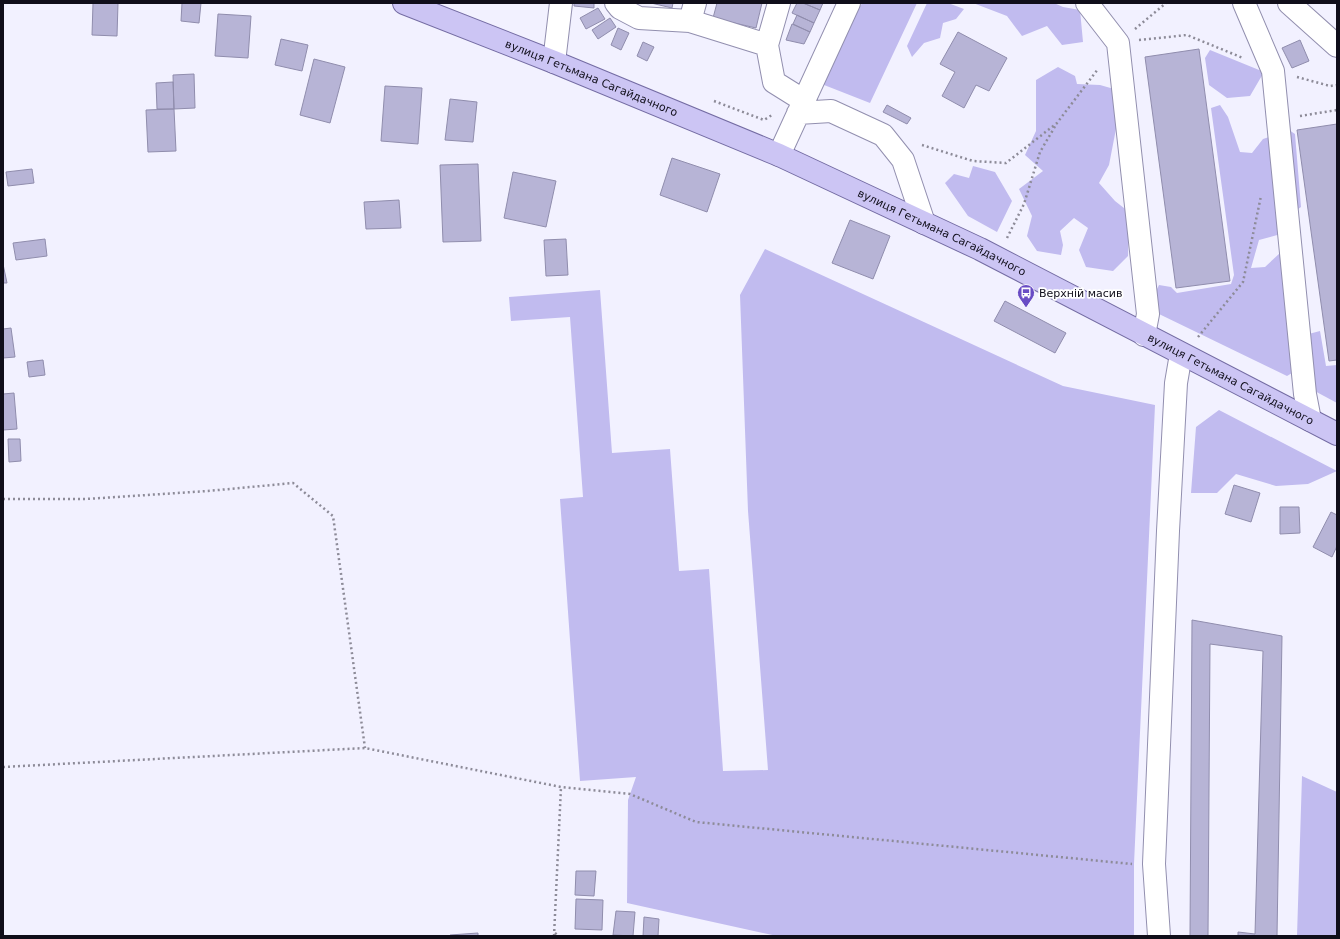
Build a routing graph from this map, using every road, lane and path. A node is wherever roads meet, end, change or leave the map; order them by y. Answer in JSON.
{"nodes":[{"id":1,"x":404,"y":3,"type":"edge"},
{"id":2,"x":561,"y":3,"type":"edge"},
{"id":3,"x":616,"y":3,"type":"edge"},
{"id":4,"x":778,"y":3,"type":"edge"},
{"id":5,"x":849,"y":3,"type":"edge"},
{"id":6,"x":1087,"y":3,"type":"edge"},
{"id":7,"x":1244,"y":3,"type":"edge"},
{"id":8,"x":1289,"y":3,"type":"edge"},
{"id":9,"x":1165,"y":4,"type":"edge"},
{"id":10,"x":692,"y":12,"type":"edge"},
{"id":11,"x":1118,"y":43,"type":"junction"},
{"id":12,"x":767,"y":45,"type":"junction"},
{"id":13,"x":1337,"y":46,"type":"edge"},
{"id":14,"x":554,"y":62,"type":"junction"},
{"id":15,"x":1273,"y":71,"type":"junction"},
{"id":16,"x":1337,"y":85,"type":"edge"},
{"id":17,"x":801,"y":106,"type":"junction"},
{"id":18,"x":1337,"y":110,"type":"edge"},
{"id":19,"x":1278,"y":119,"type":"junction"},
{"id":20,"x":1057,"y":122,"type":"junction"},
{"id":21,"x":917,"y":142,"type":"dead end"},
{"id":22,"x":779,"y":155,"type":"junction"},
{"id":23,"x":1263,"y":189,"type":"dead end"},
{"id":24,"x":924,"y":223,"type":"junction"},
{"id":25,"x":1005,"y":242,"type":"dead end"},
{"id":26,"x":1144,"y":335,"type":"junction"},
{"id":27,"x":1181,"y":354,"type":"junction"},
{"id":28,"x":1310,"y":420,"type":"junction"},
{"id":29,"x":1337,"y":434,"type":"edge"},
{"id":30,"x":3,"y":499,"type":"edge"},
{"id":31,"x":365,"y":748,"type":"junction"},
{"id":32,"x":3,"y":767,"type":"edge"},
{"id":33,"x":561,"y":787,"type":"junction"},
{"id":34,"x":1154,"y":864,"type":"junction"},
{"id":35,"x":555,"y":935,"type":"edge"},
{"id":36,"x":559,"y":936,"type":"edge"},
{"id":37,"x":1160,"y":936,"type":"edge"}],
"edges":[{"from":1,"to":14,"type":"main road","name":"вулиця Гетьмана Сагайдачного"},
{"from":2,"to":14,"type":"street"},
{"from":3,"to":10,"type":"street"},
{"from":4,"to":12,"type":"street"},
{"from":5,"to":17,"type":"street"},
{"from":6,"to":11,"type":"street"},
{"from":7,"to":15,"type":"street"},
{"from":8,"to":13,"type":"street"},
{"from":9,"to":11,"type":"path"},
{"from":10,"to":12,"type":"street"},
{"from":11,"to":15,"type":"path"},
{"from":11,"to":20,"type":"path"},
{"from":11,"to":26,"type":"street"},
{"from":12,"to":17,"type":"street"},
{"from":14,"to":22,"type":"main road","name":"вулиця Гетьмана Сагайдачного"},
{"from":15,"to":16,"type":"path"},
{"from":15,"to":19,"type":"street"},
{"from":17,"to":22,"type":"street"},
{"from":17,"to":24,"type":"street"},
{"from":18,"to":19,"type":"path"},
{"from":19,"to":28,"type":"street"},
{"from":20,"to":21,"type":"path"},
{"from":20,"to":25,"type":"path"},
{"from":22,"to":24,"type":"main road","name":"вулиця Гетьмана Сагайдачного"},
{"from":23,"to":27,"type":"path"},
{"from":24,"to":26,"type":"main road","name":"вулиця Гетьмана Сагайдачного"},
{"from":26,"to":27,"type":"main road","name":"вулиця Гетьмана Сагайдачного"},
{"from":27,"to":28,"type":"main road","name":"вулиця Гетьмана Сагайдачного"},
{"from":27,"to":34,"type":"street"},
{"from":28,"to":29,"type":"main road","name":"вулиця Гетьмана Сагайдачного"},
{"from":30,"to":31,"type":"path"},
{"from":31,"to":32,"type":"path"},
{"from":31,"to":33,"type":"path"},
{"from":33,"to":34,"type":"path"},
{"from":33,"to":35,"type":"path"},
{"from":34,"to":37,"type":"street"},
{"from":35,"to":36,"type":"path"}]}
